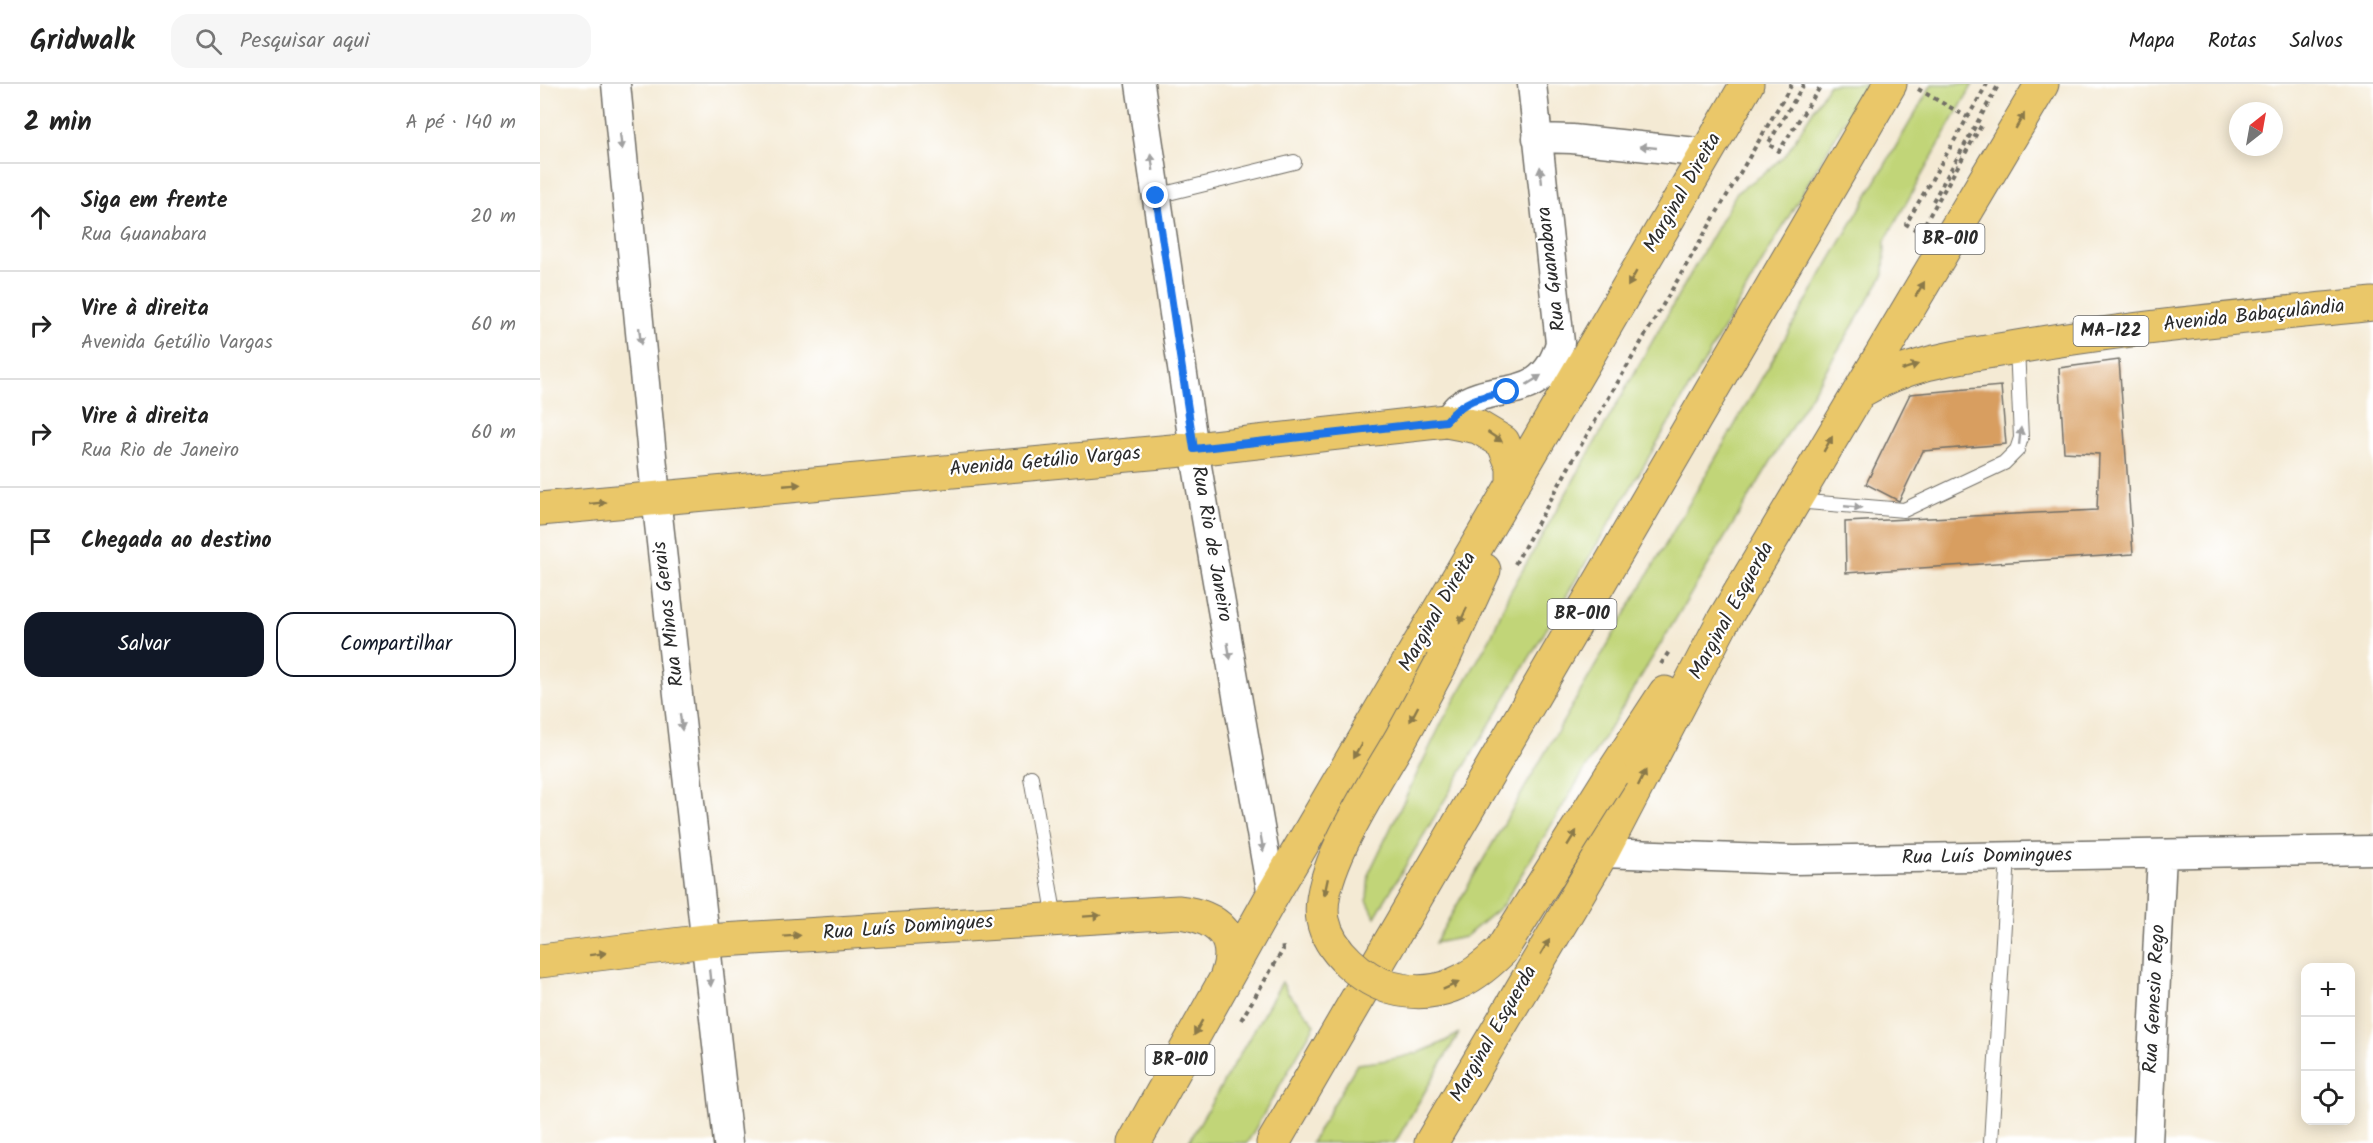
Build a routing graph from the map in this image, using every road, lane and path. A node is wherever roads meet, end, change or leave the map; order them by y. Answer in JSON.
{"nodes":[{"id":1,"x":616,"y":84,"type":"edge"},
{"id":2,"x":1140,"y":84,"type":"edge"},
{"id":3,"x":1532,"y":84,"type":"edge"},
{"id":4,"x":1747,"y":84,"type":"edge"},
{"id":5,"x":1792,"y":84,"type":"edge"},
{"id":6,"x":1804,"y":84,"type":"edge"},
{"id":7,"x":1822,"y":84,"type":"edge"},
{"id":8,"x":1890,"y":84,"type":"edge"},
{"id":9,"x":1908,"y":84,"type":"edge"},
{"id":10,"x":1987,"y":84,"type":"edge"},
{"id":11,"x":2042,"y":84,"type":"edge"},
{"id":12,"x":1967,"y":117,"type":"junction"},
{"id":13,"x":1981,"y":126,"type":"dead end"},
{"id":14,"x":1537,"y":138,"type":"junction"},
{"id":15,"x":1706,"y":153,"type":"junction"},
{"id":16,"x":1294,"y":162,"type":"dead end"},
{"id":17,"x":1156,"y":196,"type":"junction"},
{"id":18,"x":2373,"y":304,"type":"edge"},
{"id":19,"x":2017,"y":347,"type":"junction"},
{"id":20,"x":1857,"y":393,"type":"junction"},
{"id":21,"x":1446,"y":421,"type":"junction"},
{"id":22,"x":1194,"y":449,"type":"junction"},
{"id":23,"x":1508,"y":492,"type":"junction"},
{"id":24,"x":656,"y":497,"type":"junction"},
{"id":25,"x":1795,"y":501,"type":"junction"},
{"id":26,"x":540,"y":509,"type":"edge"},
{"id":27,"x":1519,"y":556,"type":"dead end"},
{"id":28,"x":1724,"y":621,"type":"junction"},
{"id":29,"x":1031,"y":777,"type":"dead end"},
{"id":30,"x":2373,"y":850,"type":"edge"},
{"id":31,"x":1602,"y":853,"type":"junction"},
{"id":32,"x":2162,"y":854,"type":"junction"},
{"id":33,"x":2008,"y":856,"type":"junction"},
{"id":34,"x":1272,"y":896,"type":"junction"},
{"id":35,"x":1055,"y":919,"type":"junction"},
{"id":36,"x":706,"y":941,"type":"junction"},
{"id":37,"x":540,"y":961,"type":"edge"},
{"id":38,"x":1227,"y":977,"type":"junction"},
{"id":39,"x":728,"y":1143,"type":"edge"},
{"id":40,"x":1134,"y":1143,"type":"edge"},
{"id":41,"x":1273,"y":1143,"type":"edge"},
{"id":42,"x":1431,"y":1143,"type":"edge"},
{"id":43,"x":1991,"y":1143,"type":"edge"},
{"id":44,"x":2148,"y":1143,"type":"edge"}],
"edges":[{"from":1,"to":24,"type":"street","name":"Rua Minas Gerais","one_way":true},
{"from":17,"to":2,"type":"street","name":"Rua Rio de Janeiro","one_way":true},
{"from":3,"to":14,"type":"street","name":"Rua Guanabara"},
{"from":4,"to":15,"type":"main road","name":"Marginal Direita","number":"BR-010"},
{"from":5,"to":27,"type":"path"},
{"from":6,"to":7,"type":"path"},
{"from":8,"to":41,"type":"main road","number":"BR-010"},
{"from":9,"to":12,"type":"path"},
{"from":10,"to":12,"type":"path","bridge":true},
{"from":20,"to":11,"type":"main road","name":"Marginal Esquerda","number":"BR-010","one_way":true},
{"from":12,"to":13,"type":"path","bridge":true},
{"from":15,"to":14,"type":"street","one_way":true},
{"from":21,"to":14,"type":"street","name":"Rua Guanabara","one_way":true},
{"from":15,"to":23,"type":"main road","name":"Marginal Direita","number":"BR-010","one_way":true},
{"from":16,"to":17,"type":"lane"},
{"from":17,"to":22,"type":"street","name":"Rua Rio de Janeiro"},
{"from":18,"to":19,"type":"main road","name":"Avenida Babaçulândia","number":"MA-122"},
{"from":20,"to":19,"type":"main road","name":"Avenida Babaçulândia","number":"MA-122","one_way":true},
{"from":25,"to":19,"type":"lane","one_way":true},
{"from":25,"to":20,"type":"main road","name":"Marginal Esquerda","number":"BR-010","one_way":true},
{"from":21,"to":22,"type":"main road","name":"Avenida Getúlio Vargas"},
{"from":21,"to":23,"type":"main road","name":"Avenida Getúlio Vargas","one_way":true},
{"from":24,"to":22,"type":"main road","name":"Avenida Getúlio Vargas","one_way":true},
{"from":22,"to":34,"type":"street","name":"Rua Rio de Janeiro","one_way":true},
{"from":23,"to":28,"type":"main road","one_way":true,"bridge":true},
{"from":23,"to":34,"type":"main road","name":"Marginal Direita","number":"BR-010","one_way":true},
{"from":26,"to":24,"type":"main road","name":"Avenida Getúlio Vargas","one_way":true},
{"from":24,"to":36,"type":"street","name":"Rua Minas Gerais","one_way":true},
{"from":25,"to":28,"type":"main road","name":"Marginal Esquerda","number":"BR-010"},
{"from":31,"to":28,"type":"main road","name":"Marginal Esquerda","number":"BR-010","one_way":true},
{"from":29,"to":35,"type":"lane"},
{"from":30,"to":32,"type":"street","name":"Rua Luís Domingues"},
{"from":31,"to":33,"type":"street","name":"Rua Luís Domingues"},
{"from":42,"to":31,"type":"main road","name":"Marginal Esquerda","number":"BR-010","one_way":true},
{"from":32,"to":33,"type":"street","name":"Rua Luís Domingues"},
{"from":32,"to":44,"type":"street","name":"Rua Genesio Rego"},
{"from":33,"to":43,"type":"lane"},
{"from":34,"to":38,"type":"main road","name":"Marginal Direita","number":"BR-010"},
{"from":36,"to":35,"type":"main road","name":"Rua Luís Domingues","one_way":true},
{"from":35,"to":38,"type":"main road","name":"Rua Luís Domingues","one_way":true},
{"from":37,"to":36,"type":"main road","name":"Rua Luís Domingues","one_way":true},
{"from":36,"to":39,"type":"street","name":"Rua Minas Gerais","one_way":true},
{"from":38,"to":40,"type":"main road","name":"Marginal Direita","number":"BR-010","one_way":true}]}
